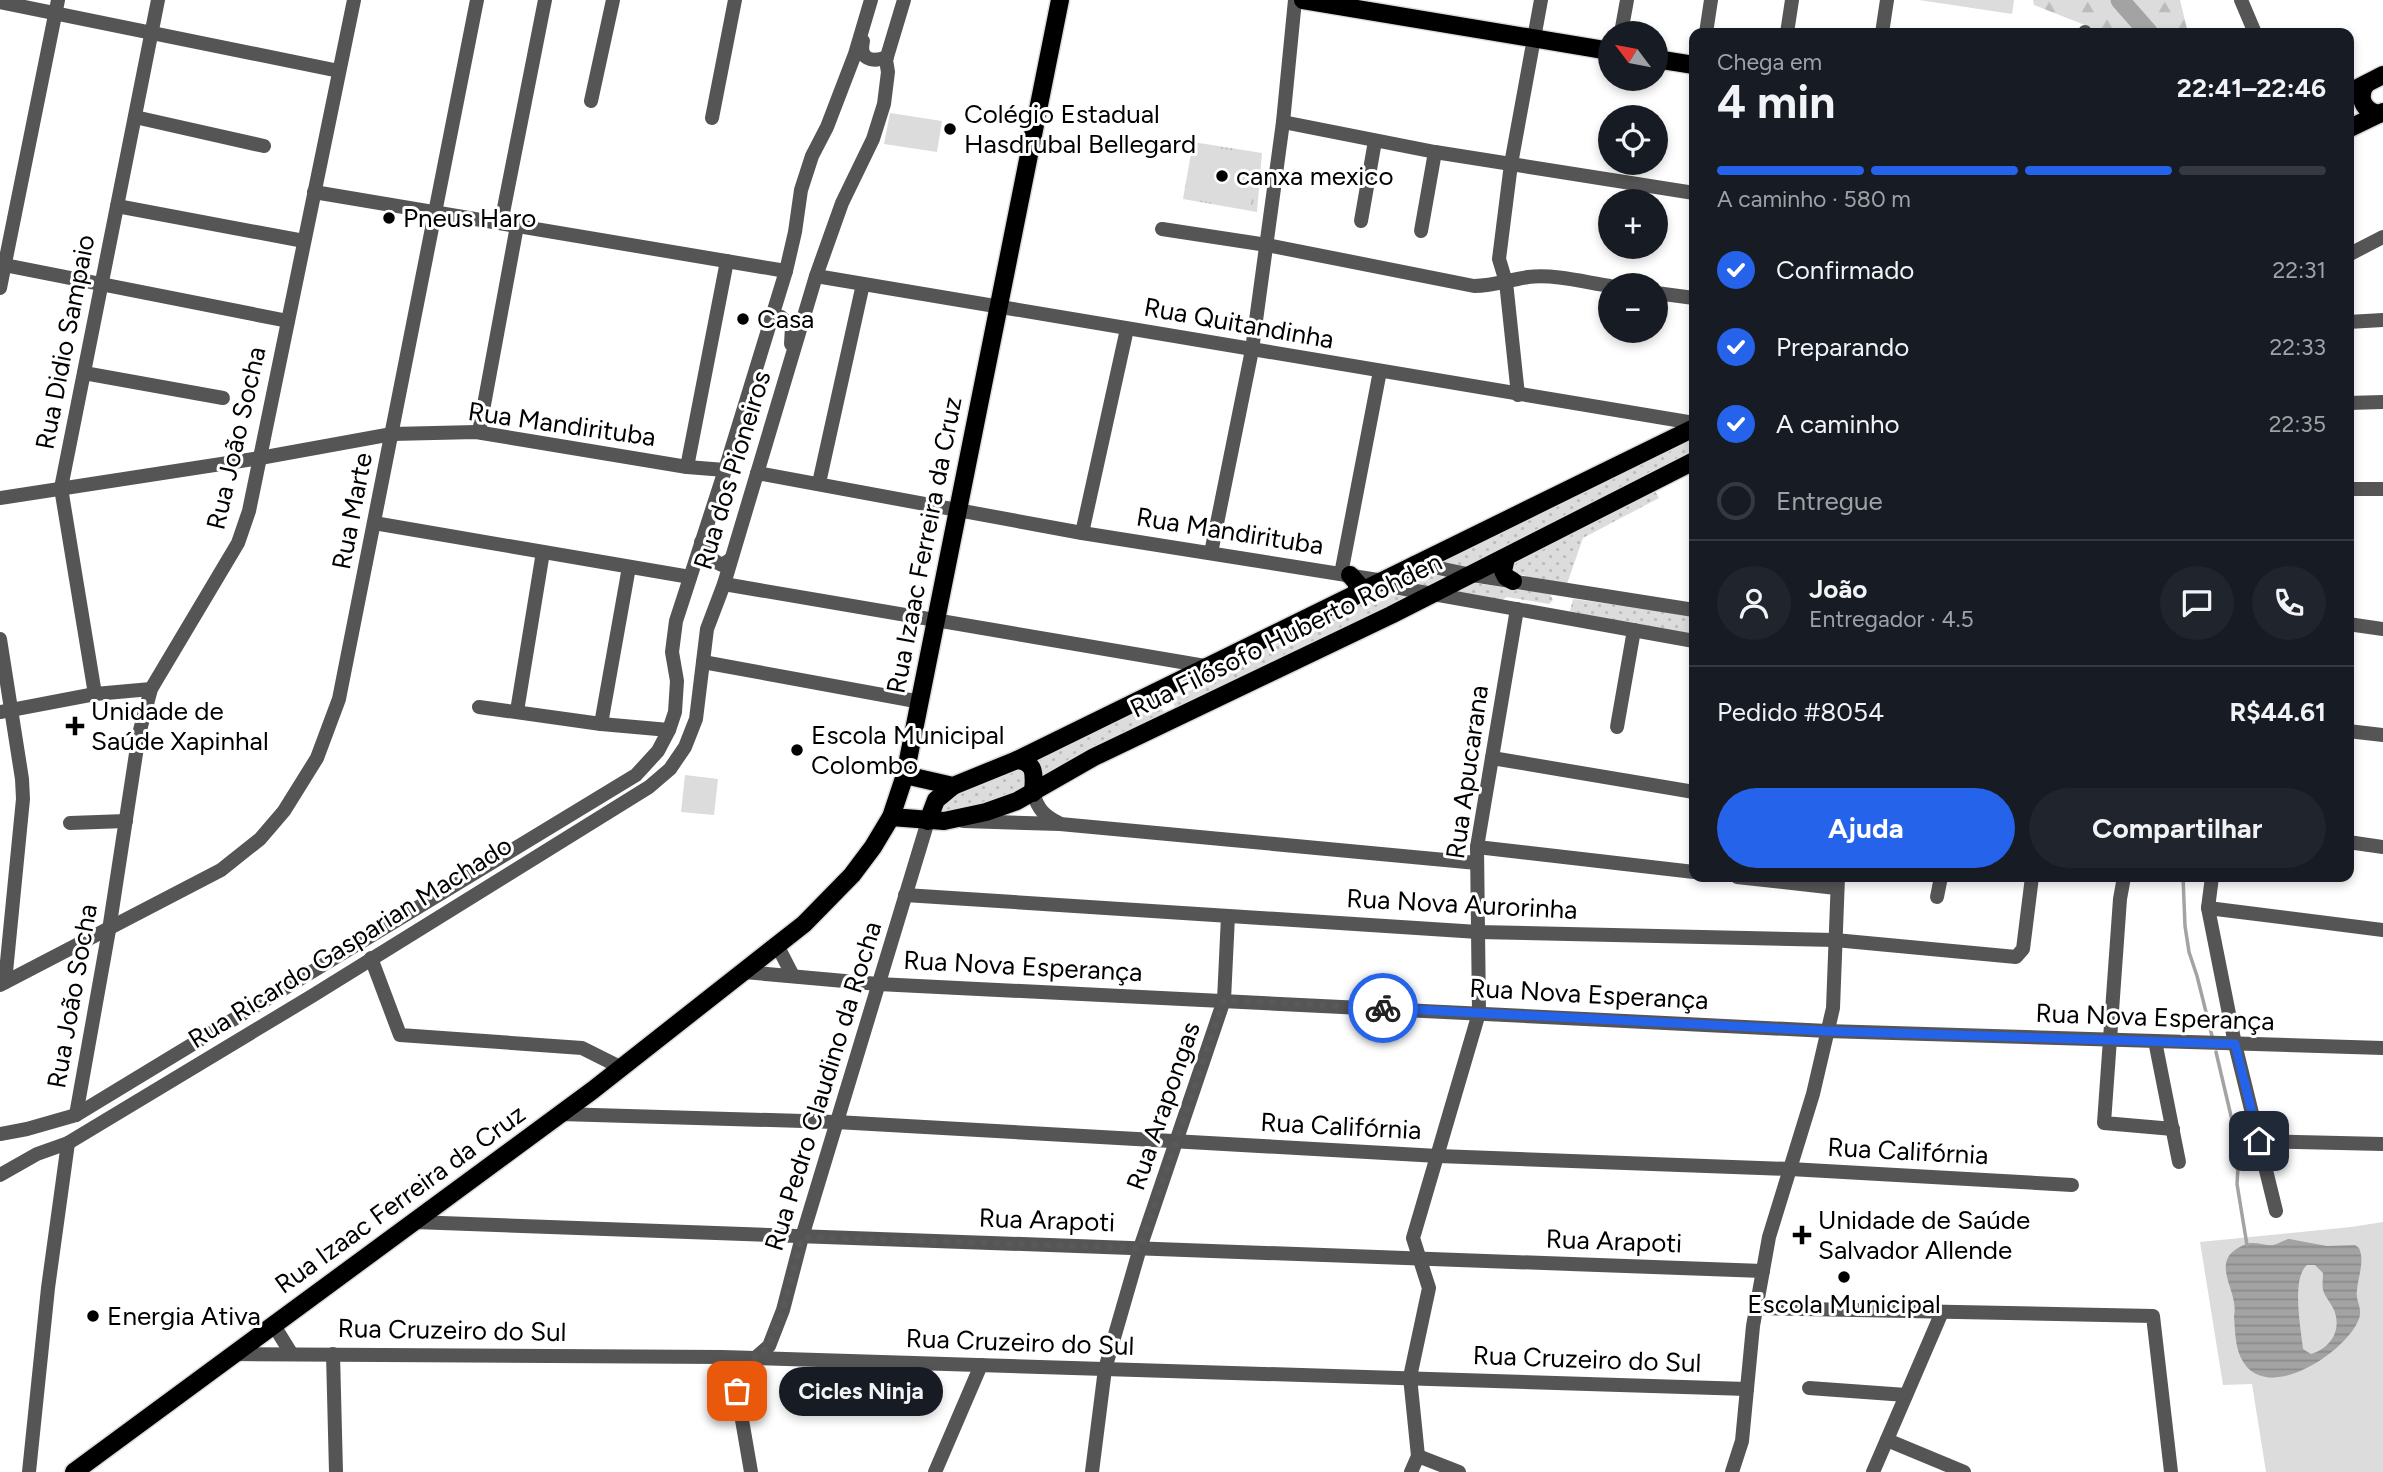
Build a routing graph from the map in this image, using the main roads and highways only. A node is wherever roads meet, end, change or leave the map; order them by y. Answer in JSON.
{"nodes":[{"id":1,"x":1060,"y":0,"type":"edge"},
{"id":2,"x":1303,"y":0,"type":"edge"},
{"id":3,"x":1598,"y":49,"type":"edge"},
{"id":4,"x":1668,"y":61,"type":"edge"},
{"id":5,"x":1689,"y":64,"type":"edge"},
{"id":6,"x":2383,"y":75,"type":"edge"},
{"id":7,"x":2366,"y":84,"type":"junction"},
{"id":8,"x":2354,"y":90,"type":"edge"},
{"id":9,"x":2381,"y":113,"type":"edge"},
{"id":10,"x":2354,"y":126,"type":"edge"},
{"id":11,"x":1689,"y":429,"type":"edge"},
{"id":12,"x":1689,"y":464,"type":"edge"},
{"id":13,"x":1506,"y":558,"type":"junction"},
{"id":14,"x":1345,"y":575,"type":"road end"},
{"id":15,"x":1513,"y":581,"type":"road end"},
{"id":16,"x":1354,"y":596,"type":"junction"},
{"id":17,"x":1172,"y":684,"type":"junction"},
{"id":18,"x":1184,"y":714,"type":"junction"},
{"id":19,"x":1017,"y":760,"type":"junction"},
{"id":20,"x":905,"y":775,"type":"junction"},
{"id":21,"x":953,"y":786,"type":"junction"},
{"id":22,"x":1033,"y":793,"type":"junction"},
{"id":23,"x":891,"y":817,"type":"junction"},
{"id":24,"x":936,"y":821,"type":"junction"},
{"id":25,"x":74,"y":1472,"type":"edge"}],
"edges":[{"from":1,"to":20,"type":"main road","name":"Rua Izaac Ferreira da Cruz"},
{"from":2,"to":3,"type":"main road"},
{"from":4,"to":5,"type":"main road"},
{"from":6,"to":7,"type":"main road"},
{"from":7,"to":8,"type":"main road"},
{"from":7,"to":9,"type":"main road"},
{"from":9,"to":10,"type":"main road"},
{"from":11,"to":16,"type":"main road","name":"Rua Filósofo Huberto Rohden"},
{"from":12,"to":13,"type":"main road","name":"Rua Filósofo Huberto Rohden"},
{"from":13,"to":15,"type":"main road"},
{"from":13,"to":18,"type":"main road","name":"Rua Filósofo Huberto Rohden"},
{"from":14,"to":16,"type":"main road"},
{"from":16,"to":17,"type":"main road","name":"Rua Filósofo Huberto Rohden"},
{"from":17,"to":18,"type":"main road"},
{"from":17,"to":19,"type":"main road","name":"Rua Filósofo Huberto Rohden"},
{"from":18,"to":22,"type":"main road","name":"Rua Filósofo Huberto Rohden"},
{"from":19,"to":21,"type":"main road","name":"Rua Filósofo Huberto Rohden"},
{"from":19,"to":22,"type":"main road"},
{"from":20,"to":21,"type":"main road"},
{"from":20,"to":23,"type":"main road","name":"Rua Izaac Ferreira da Cruz"},
{"from":21,"to":24,"type":"main road"},
{"from":22,"to":24,"type":"main road","name":"Rua Filósofo Huberto Rohden"},
{"from":23,"to":24,"type":"main road","name":"Rua Filósofo Huberto Rohden"},
{"from":23,"to":25,"type":"main road","name":"Rua Izaac Ferreira da Cruz"}]}
